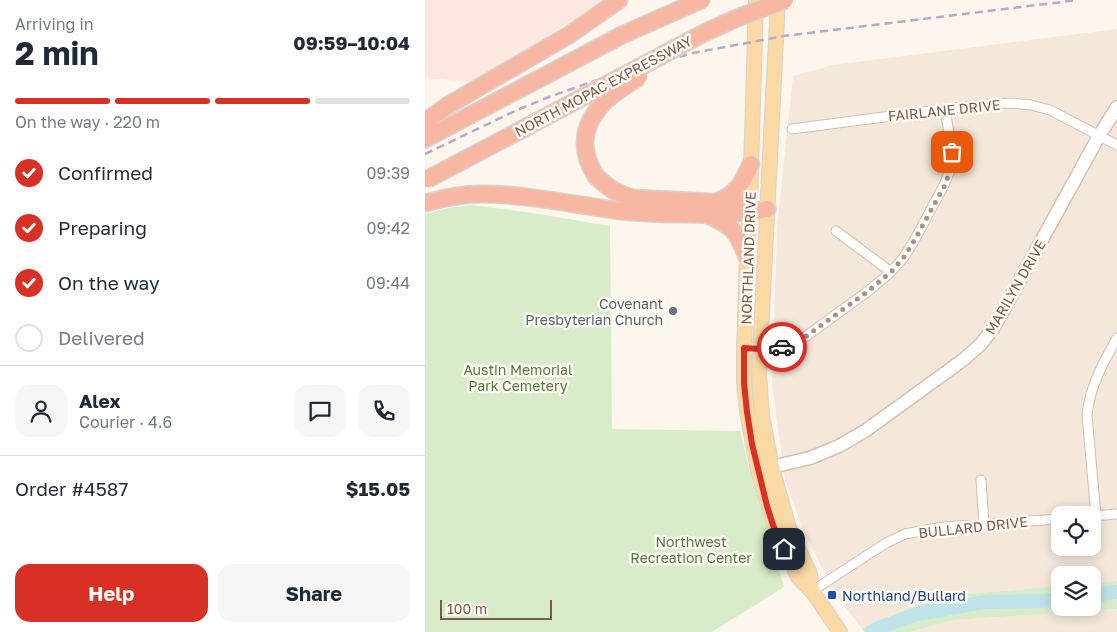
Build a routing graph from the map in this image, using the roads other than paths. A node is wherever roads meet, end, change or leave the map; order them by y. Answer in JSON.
{"nodes":[{"id":1,"x":619,"y":0,"type":"edge"},
{"id":2,"x":677,"y":0,"type":"edge"},
{"id":3,"x":701,"y":0,"type":"edge"},
{"id":4,"x":756,"y":0,"type":"edge"},
{"id":5,"x":778,"y":0,"type":"edge"},
{"id":6,"x":785,"y":0,"type":"edge"},
{"id":7,"x":676,"y":48,"type":"junction"},
{"id":8,"x":1117,"y":106,"type":"edge"},
{"id":9,"x":945,"y":109,"type":"junction"},
{"id":10,"x":425,"y":122,"type":"edge"},
{"id":11,"x":425,"y":127,"type":"edge"},
{"id":12,"x":793,"y":129,"type":"dead end"},
{"id":13,"x":1099,"y":136,"type":"junction"},
{"id":14,"x":425,"y":138,"type":"edge"},
{"id":15,"x":1117,"y":145,"type":"edge"},
{"id":16,"x":751,"y":164,"type":"junction"},
{"id":17,"x":426,"y":177,"type":"edge"},
{"id":18,"x":425,"y":203,"type":"edge"},
{"id":19,"x":712,"y":208,"type":"junction"},
{"id":20,"x":750,"y":209,"type":"junction"},
{"id":21,"x":767,"y":209,"type":"junction"},
{"id":22,"x":836,"y":231,"type":"dead end"},
{"id":23,"x":747,"y":257,"type":"junction"},
{"id":24,"x":891,"y":272,"type":"junction"},
{"id":25,"x":1117,"y":338,"type":"edge"},
{"id":26,"x":744,"y":348,"type":"junction"},
{"id":27,"x":760,"y":349,"type":"junction"},
{"id":28,"x":765,"y":469,"type":"junction"},
{"id":29,"x":981,"y":480,"type":"dead end"},
{"id":30,"x":1093,"y":506,"type":"edge"},
{"id":31,"x":1117,"y":514,"type":"edge"},
{"id":32,"x":1101,"y":515,"type":"edge"},
{"id":33,"x":1051,"y":519,"type":"edge"},
{"id":34,"x":984,"y":524,"type":"junction"},
{"id":35,"x":812,"y":591,"type":"junction"},
{"id":36,"x":840,"y":632,"type":"edge"}],
"edges":[{"from":1,"to":10,"type":"highway"},
{"from":2,"to":11,"type":"highway"},
{"from":3,"to":14,"type":"highway"},
{"from":4,"to":16,"type":"main road","name":"NORTHLAND DRIVE"},
{"from":4,"to":17,"type":"highway"},
{"from":5,"to":21,"type":"main road","name":"NORTHLAND DRIVE"},
{"from":6,"to":7,"type":"highway","name":"NORTH MOPAC EXPRESSWAY","bridge":true},
{"from":7,"to":17,"type":"highway","name":"NORTH MOPAC EXPRESSWAY","bridge":true},
{"from":7,"to":19,"type":"highway","bridge":true},
{"from":8,"to":13,"type":"street","name":"MARILYN DRIVE"},
{"from":9,"to":12,"type":"street","name":"FAIRLANE DRIVE"},
{"from":9,"to":13,"type":"street","name":"FAIRLANE DRIVE"},
{"from":9,"to":24,"type":"street"},
{"from":13,"to":15,"type":"street","name":"FAIRLANE DRIVE"},
{"from":13,"to":28,"type":"street","name":"MARILYN DRIVE"},
{"from":16,"to":19,"type":"highway"},
{"from":16,"to":20,"type":"main road","name":"NORTHLAND DRIVE"},
{"from":18,"to":19,"type":"highway"},
{"from":19,"to":20,"type":"highway"},
{"from":19,"to":23,"type":"highway"},
{"from":20,"to":21,"type":"highway"},
{"from":20,"to":23,"type":"main road","name":"NORTHLAND DRIVE"},
{"from":21,"to":27,"type":"main road","name":"NORTHLAND DRIVE"},
{"from":22,"to":24,"type":"street"},
{"from":23,"to":26,"type":"main road","name":"NORTHLAND DRIVE"},
{"from":24,"to":27,"type":"street"},
{"from":25,"to":30,"type":"street"},
{"from":26,"to":27,"type":"street"},
{"from":26,"to":28,"type":"main road","name":"NORTHLAND DRIVE"},
{"from":27,"to":28,"type":"main road","name":"NORTHLAND DRIVE"},
{"from":28,"to":35,"type":"main road","name":"NORTHLAND DRIVE"},
{"from":29,"to":34,"type":"street"},
{"from":31,"to":32,"type":"street"},
{"from":33,"to":34,"type":"street","name":"BULLARD DRIVE"},
{"from":34,"to":35,"type":"street","name":"BULLARD DRIVE"},
{"from":35,"to":36,"type":"main road","name":"NORTHLAND DRIVE"}]}
